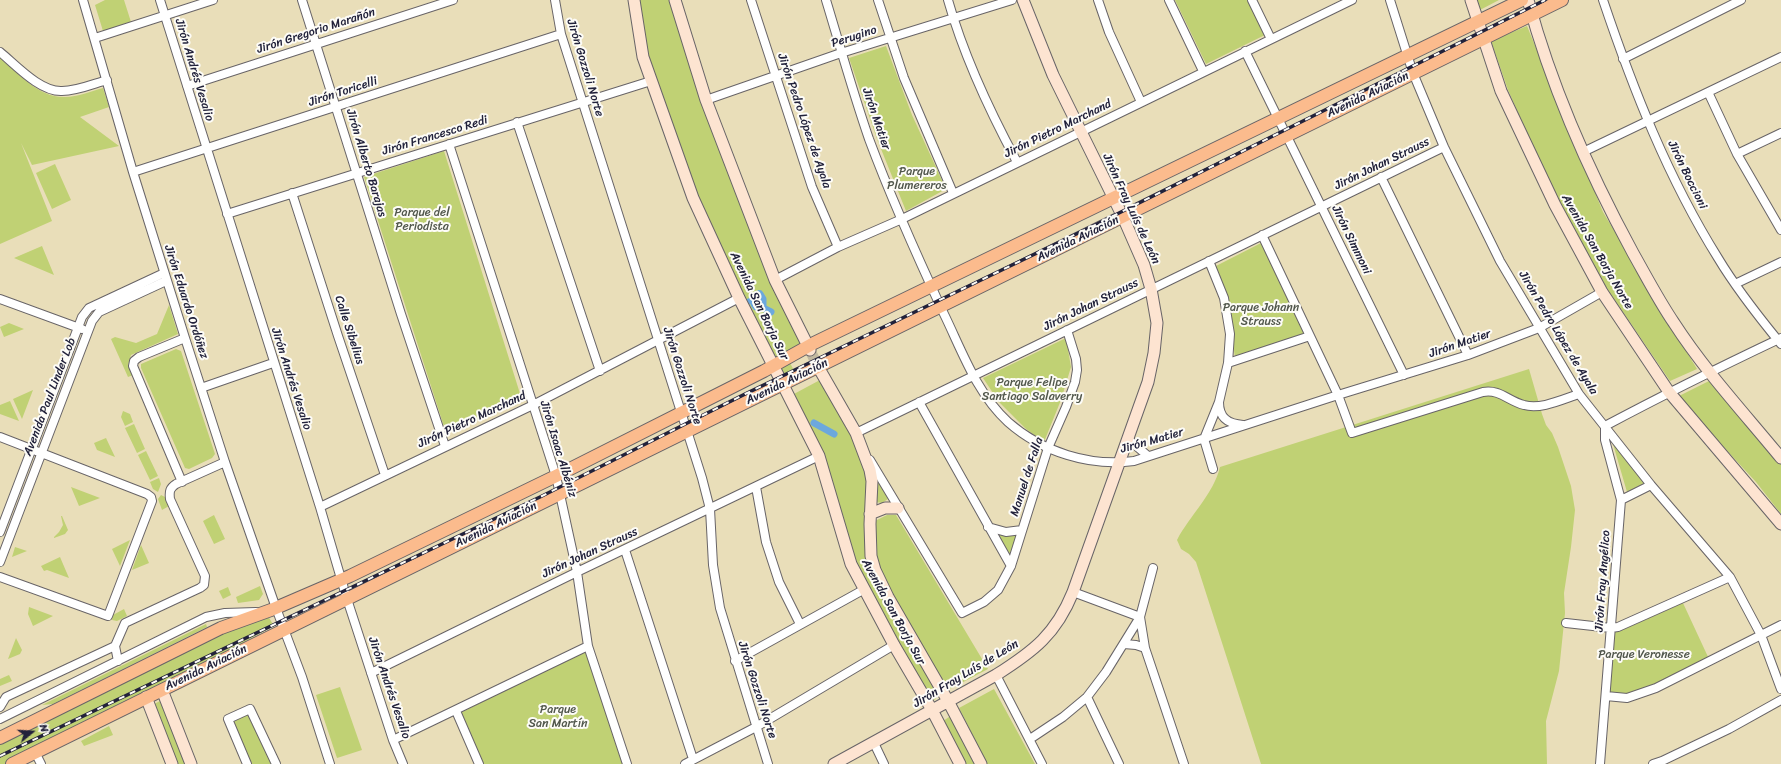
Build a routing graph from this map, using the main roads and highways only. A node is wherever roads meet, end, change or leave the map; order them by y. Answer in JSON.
{"nodes":[{"id":1,"x":634,"y":0,"type":"edge"},
{"id":2,"x":675,"y":0,"type":"edge"},
{"id":3,"x":1023,"y":0,"type":"edge"},
{"id":4,"x":1471,"y":0,"type":"edge"},
{"id":5,"x":1522,"y":0,"type":"edge"},
{"id":6,"x":1528,"y":0,"type":"edge"},
{"id":7,"x":1562,"y":0,"type":"edge"},
{"id":8,"x":1532,"y":15,"type":"junction"},
{"id":9,"x":1478,"y":21,"type":"junction"},
{"id":10,"x":1483,"y":38,"type":"junction"},
{"id":11,"x":1113,"y":199,"type":"junction"},
{"id":12,"x":1123,"y":217,"type":"junction"},
{"id":13,"x":809,"y":348,"type":"junction"},
{"id":14,"x":774,"y":365,"type":"junction"},
{"id":15,"x":818,"y":366,"type":"junction"},
{"id":16,"x":784,"y":384,"type":"junction"},
{"id":17,"x":1781,"y":458,"type":"edge"},
{"id":18,"x":898,"y":508,"type":"road end"},
{"id":19,"x":870,"y":514,"type":"junction"},
{"id":20,"x":1781,"y":524,"type":"edge"},
{"id":21,"x":162,"y":690,"type":"junction"},
{"id":22,"x":146,"y":698,"type":"junction"},
{"id":23,"x":948,"y":701,"type":"junction"},
{"id":24,"x":932,"y":710,"type":"junction"},
{"id":25,"x":0,"y":738,"type":"edge"},
{"id":26,"x":12,"y":764,"type":"edge"},
{"id":27,"x":172,"y":764,"type":"edge"},
{"id":28,"x":191,"y":764,"type":"edge"},
{"id":29,"x":834,"y":764,"type":"edge"},
{"id":30,"x":960,"y":764,"type":"edge"},
{"id":31,"x":981,"y":764,"type":"edge"}],
"edges":[{"from":1,"to":14,"type":"main road","name":"Avenida San Borja Sur"},
{"from":2,"to":13,"type":"main road"},
{"from":3,"to":11,"type":"main road","name":"Jirón Fray Luís de León"},
{"from":4,"to":9,"type":"main road","name":"Avenida San Borja Norte"},
{"from":5,"to":9,"type":"main road","name":"Avenida Aviación"},
{"from":6,"to":8,"type":"main road"},
{"from":7,"to":8,"type":"main road","name":"Avenida Aviación"},
{"from":8,"to":10,"type":"main road","name":"Avenida Aviación"},
{"from":8,"to":17,"type":"main road"},
{"from":9,"to":10,"type":"main road","name":"Avenida San Borja Norte"},
{"from":9,"to":11,"type":"main road","name":"Avenida Aviación"},
{"from":10,"to":12,"type":"main road","name":"Avenida Aviación"},
{"from":10,"to":20,"type":"main road","name":"Avenida San Borja Norte"},
{"from":11,"to":12,"type":"main road","name":"Jirón Fray Luís de León"},
{"from":11,"to":13,"type":"main road","name":"Avenida Aviación"},
{"from":12,"to":15,"type":"main road","name":"Avenida Aviación"},
{"from":12,"to":23,"type":"main road","name":"Jirón Fray Luís de León"},
{"from":13,"to":14,"type":"main road","name":"Avenida Aviación"},
{"from":14,"to":16,"type":"main road","name":"Avenida San Borja Sur"},
{"from":14,"to":25,"type":"main road","name":"Avenida Aviación"},
{"from":15,"to":16,"type":"main road","name":"Avenida Aviación"},
{"from":15,"to":19,"type":"main road","name":"Avenida San Borja Sur"},
{"from":16,"to":21,"type":"main road","name":"Avenida Aviación"},
{"from":16,"to":24,"type":"main road","name":"Avenida San Borja Sur"},
{"from":18,"to":19,"type":"main road"},
{"from":19,"to":23,"type":"main road","name":"Avenida San Borja Sur"},
{"from":21,"to":22,"type":"main road","name":"Avenida Aviación"},
{"from":21,"to":28,"type":"main road"},
{"from":22,"to":26,"type":"main road","name":"Avenida Aviación"},
{"from":22,"to":27,"type":"main road"},
{"from":23,"to":24,"type":"main road","name":"Jirón Fray Luís de León"},
{"from":23,"to":31,"type":"main road","name":"Avenida San Borja Sur"},
{"from":24,"to":29,"type":"main road","name":"Jirón Fray Luís de León"},
{"from":24,"to":30,"type":"main road","name":"Avenida San Borja Sur"}]}
